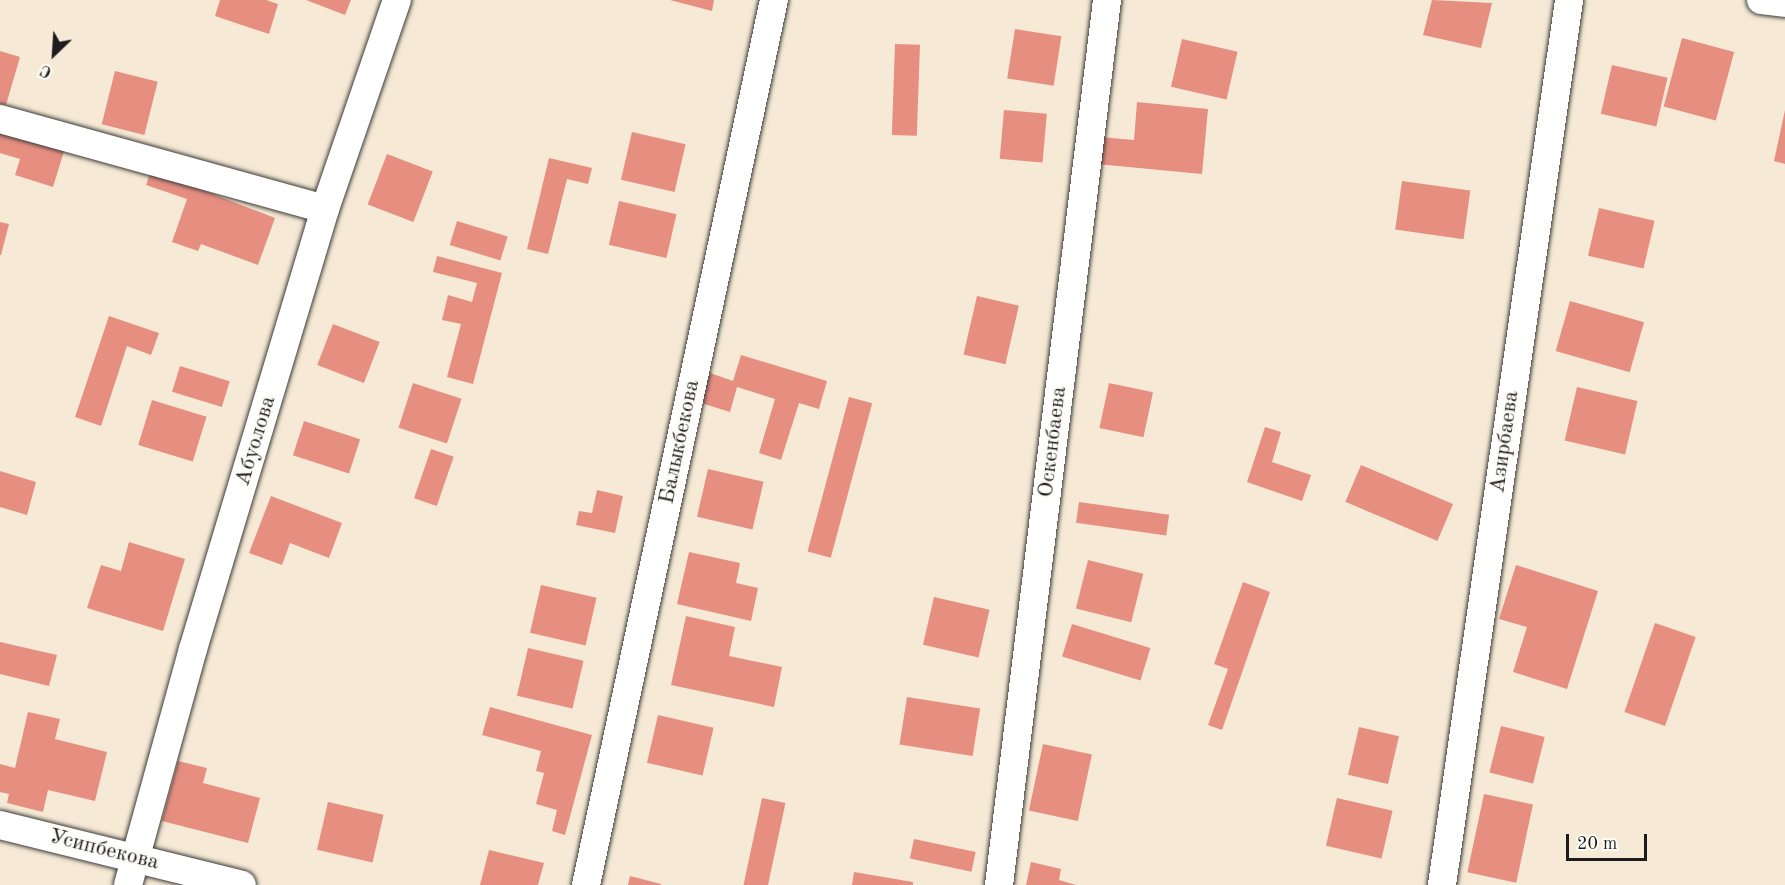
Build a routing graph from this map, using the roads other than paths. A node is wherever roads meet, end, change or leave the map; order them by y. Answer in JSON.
{"nodes":[{"id":1,"x":397,"y":0,"type":"edge"},
{"id":2,"x":774,"y":0,"type":"edge"},
{"id":3,"x":1107,"y":0,"type":"edge"},
{"id":4,"x":1569,"y":0,"type":"edge"},
{"id":5,"x":1761,"y":0,"type":"edge"},
{"id":6,"x":1785,"y":3,"type":"edge"},
{"id":7,"x":0,"y":119,"type":"edge"},
{"id":8,"x":325,"y":209,"type":"junction"},
{"id":9,"x":0,"y":825,"type":"edge"},
{"id":10,"x":138,"y":858,"type":"junction"},
{"id":11,"x":128,"y":885,"type":"edge"},
{"id":12,"x":242,"y":885,"type":"edge"},
{"id":13,"x":586,"y":885,"type":"edge"},
{"id":14,"x":999,"y":885,"type":"edge"},
{"id":15,"x":1442,"y":885,"type":"edge"}],
"edges":[{"from":1,"to":8,"type":"street","name":"Абуолова"},
{"from":2,"to":13,"type":"street","name":"Балыкбекова"},
{"from":3,"to":14,"type":"street","name":"Оскенбаева"},
{"from":4,"to":15,"type":"street","name":"Азирбаева"},
{"from":5,"to":6,"type":"street"},
{"from":7,"to":8,"type":"street"},
{"from":8,"to":10,"type":"street","name":"Абуолова"},
{"from":9,"to":10,"type":"street","name":"Усипбекова"},
{"from":10,"to":11,"type":"street","name":"Абуолова"},
{"from":10,"to":12,"type":"street","name":"Усипбекова"}]}
